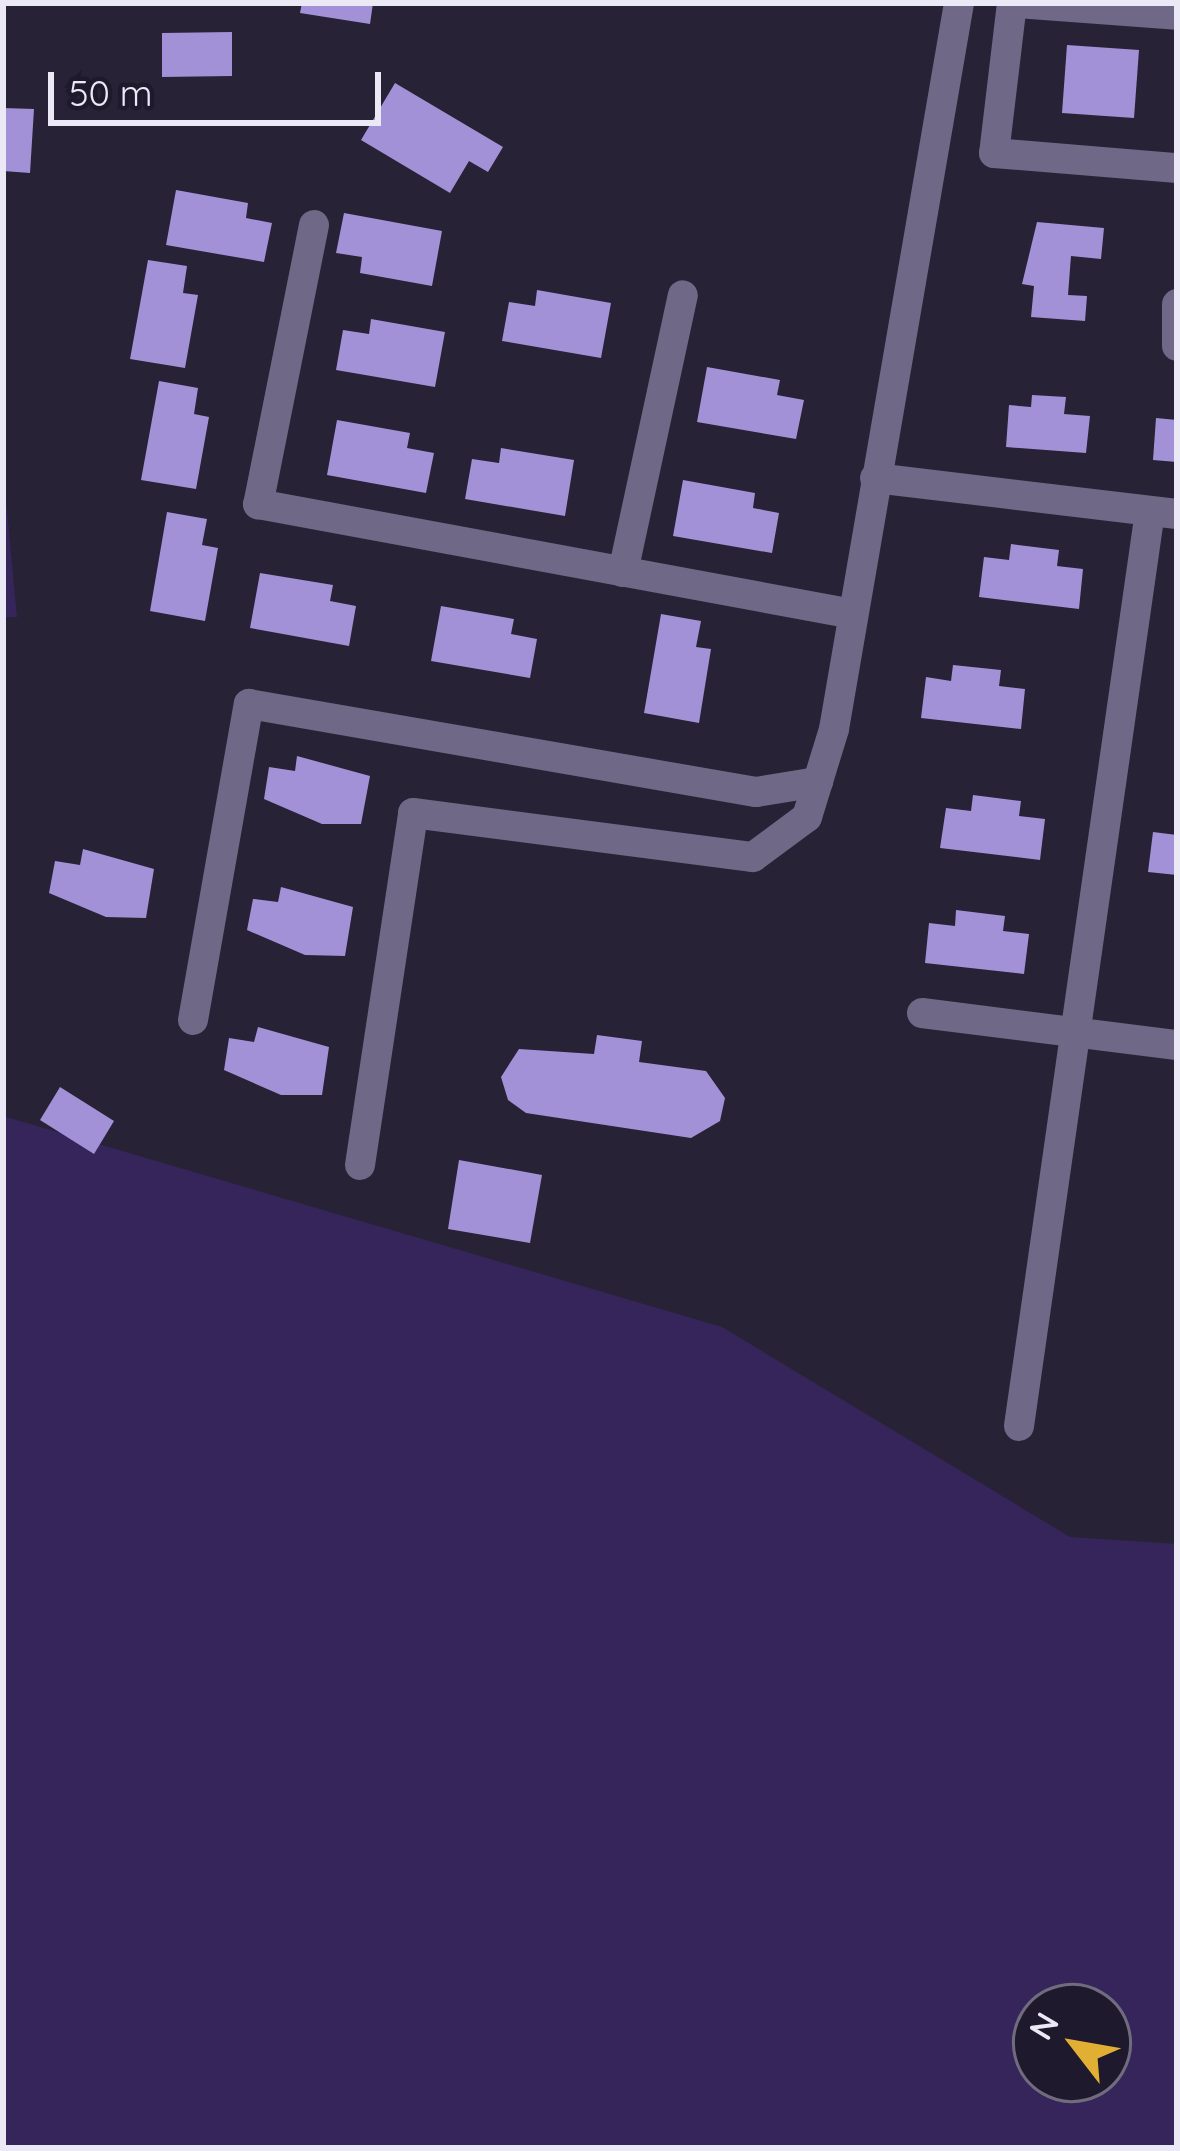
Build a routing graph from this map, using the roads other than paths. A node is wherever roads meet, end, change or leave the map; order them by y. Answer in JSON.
{"nodes":[{"id":1,"x":959,"y":3,"type":"edge"},
{"id":2,"x":1013,"y":3,"type":"edge"},
{"id":3,"x":1177,"y":14,"type":"edge"},
{"id":4,"x":1177,"y":168,"type":"edge"},
{"id":5,"x":314,"y":225,"type":"dead end"},
{"id":6,"x":683,"y":295,"type":"dead end"},
{"id":7,"x":1177,"y":304,"type":"edge"},
{"id":8,"x":1177,"y":346,"type":"edge"},
{"id":9,"x":875,"y":478,"type":"junction"},
{"id":10,"x":1164,"y":512,"type":"edge"},
{"id":11,"x":623,"y":572,"type":"junction"},
{"id":12,"x":853,"y":614,"type":"junction"},
{"id":13,"x":818,"y":782,"type":"junction"},
{"id":14,"x":922,"y":1013,"type":"dead end"},
{"id":15,"x":193,"y":1020,"type":"dead end"},
{"id":16,"x":1076,"y":1033,"type":"junction"},
{"id":17,"x":1177,"y":1045,"type":"edge"},
{"id":18,"x":360,"y":1165,"type":"dead end"},
{"id":19,"x":1019,"y":1426,"type":"dead end"}],
"edges":[{"from":1,"to":9,"type":"street"},
{"from":2,"to":3,"type":"street"},
{"from":2,"to":4,"type":"street"},
{"from":5,"to":11,"type":"street"},
{"from":6,"to":11,"type":"street"},
{"from":7,"to":8,"type":"street"},
{"from":9,"to":10,"type":"street"},
{"from":9,"to":12,"type":"street"},
{"from":10,"to":16,"type":"street"},
{"from":11,"to":12,"type":"street"},
{"from":12,"to":13,"type":"street"},
{"from":13,"to":15,"type":"street"},
{"from":13,"to":18,"type":"street"},
{"from":14,"to":16,"type":"street"},
{"from":16,"to":17,"type":"street"},
{"from":16,"to":19,"type":"street"}]}
